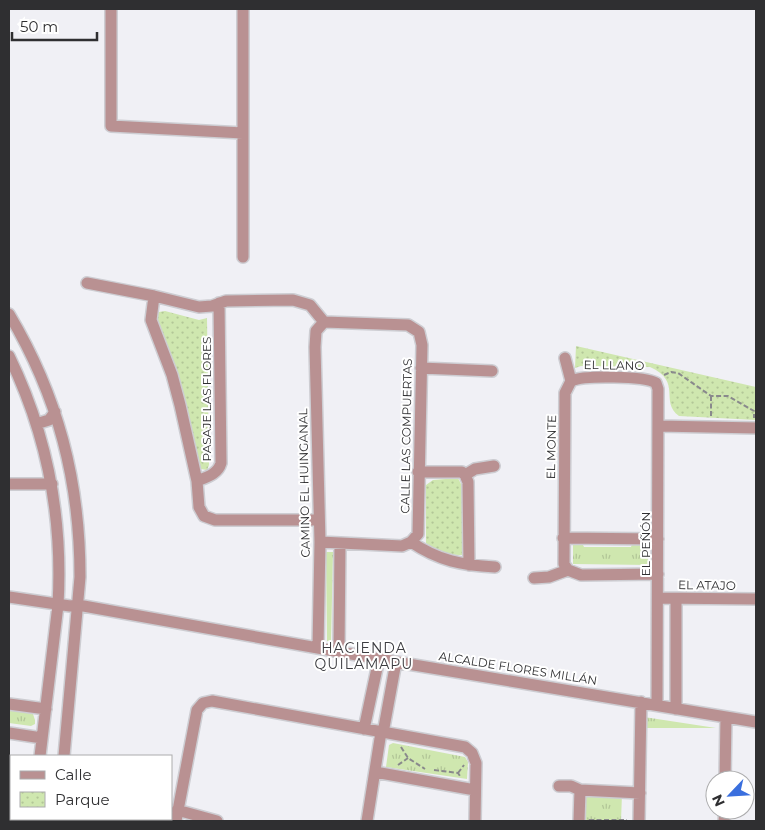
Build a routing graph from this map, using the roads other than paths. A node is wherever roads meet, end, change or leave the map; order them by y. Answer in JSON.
{"nodes":[{"id":1,"x":111,"y":9,"type":"edge"},
{"id":2,"x":243,"y":9,"type":"edge"},
{"id":3,"x":243,"y":133,"type":"junction"},
{"id":4,"x":243,"y":257,"type":"dead end"},
{"id":5,"x":87,"y":283,"type":"dead end"},
{"id":6,"x":154,"y":296,"type":"junction"},
{"id":7,"x":219,"y":303,"type":"junction"},
{"id":8,"x":9,"y":314,"type":"edge"},
{"id":9,"x":324,"y":322,"type":"junction"},
{"id":10,"x":9,"y":356,"type":"edge"},
{"id":11,"x":565,"y":358,"type":"dead end"},
{"id":12,"x":421,"y":368,"type":"junction"},
{"id":13,"x":492,"y":371,"type":"dead end"},
{"id":14,"x":571,"y":381,"type":"junction"},
{"id":15,"x":654,"y":382,"type":"joint"},
{"id":16,"x":55,"y":412,"type":"junction"},
{"id":17,"x":36,"y":424,"type":"junction"},
{"id":18,"x":659,"y":426,"type":"junction"},
{"id":19,"x":755,"y":428,"type":"edge"},
{"id":20,"x":494,"y":466,"type":"dead end"},
{"id":21,"x":418,"y":472,"type":"junction"},
{"id":22,"x":465,"y":475,"type":"junction"},
{"id":23,"x":197,"y":481,"type":"junction"},
{"id":24,"x":9,"y":484,"type":"edge"},
{"id":25,"x":52,"y":484,"type":"junction"},
{"id":26,"x":318,"y":520,"type":"junction"},
{"id":27,"x":563,"y":538,"type":"junction"},
{"id":28,"x":658,"y":539,"type":"junction"},
{"id":29,"x":320,"y":542,"type":"junction"},
{"id":30,"x":411,"y":542,"type":"junction"},
{"id":31,"x":340,"y":544,"type":"junction"},
{"id":32,"x":469,"y":565,"type":"junction"},
{"id":33,"x":495,"y":567,"type":"dead end"},
{"id":34,"x":568,"y":570,"type":"junction"},
{"id":35,"x":658,"y":574,"type":"junction"},
{"id":36,"x":534,"y":578,"type":"dead end"},
{"id":37,"x":9,"y":597,"type":"edge"},
{"id":38,"x":658,"y":598,"type":"junction"},
{"id":39,"x":676,"y":599,"type":"junction"},
{"id":40,"x":756,"y":599,"type":"edge"},
{"id":41,"x":58,"y":604,"type":"junction"},
{"id":42,"x":78,"y":604,"type":"junction"},
{"id":43,"x":318,"y":647,"type":"junction"},
{"id":44,"x":338,"y":651,"type":"junction"},
{"id":45,"x":379,"y":659,"type":"junction"},
{"id":46,"x":396,"y":662,"type":"junction"},
{"id":47,"x":641,"y":702,"type":"junction"},
{"id":48,"x":9,"y":704,"type":"edge"},
{"id":49,"x":658,"y":705,"type":"junction"},
{"id":50,"x":46,"y":709,"type":"junction"},
{"id":51,"x":676,"y":709,"type":"junction"},
{"id":52,"x":726,"y":717,"type":"junction"},
{"id":53,"x":756,"y":722,"type":"edge"},
{"id":54,"x":364,"y":729,"type":"junction"},
{"id":55,"x":9,"y":733,"type":"edge"},
{"id":56,"x":386,"y":733,"type":"junction"},
{"id":57,"x":42,"y":738,"type":"junction"},
{"id":58,"x":40,"y":755,"type":"edge"},
{"id":59,"x":64,"y":755,"type":"edge"},
{"id":60,"x":725,"y":770,"type":"edge"},
{"id":61,"x":375,"y":772,"type":"junction"},
{"id":62,"x":559,"y":786,"type":"dead end"},
{"id":63,"x":471,"y":789,"type":"junction"},
{"id":64,"x":580,"y":790,"type":"junction"},
{"id":65,"x":640,"y":793,"type":"junction"},
{"id":66,"x":176,"y":816,"type":"edge"},
{"id":67,"x":218,"y":821,"type":"edge"},
{"id":68,"x":367,"y":821,"type":"edge"},
{"id":69,"x":475,"y":821,"type":"edge"},
{"id":70,"x":580,"y":821,"type":"edge"},
{"id":71,"x":639,"y":821,"type":"edge"}],
"edges":[{"from":1,"to":3,"type":"street"},
{"from":2,"to":3,"type":"street"},
{"from":3,"to":4,"type":"street"},
{"from":5,"to":6,"type":"street"},
{"from":6,"to":7,"type":"street"},
{"from":6,"to":23,"type":"street"},
{"from":7,"to":9,"type":"street"},
{"from":7,"to":23,"type":"street","name":"PASAJE LAS FLORES"},
{"from":8,"to":16,"type":"street"},
{"from":9,"to":12,"type":"street","name":"CALLE LAS COMPUERTAS"},
{"from":9,"to":26,"type":"street","name":"CAMINO EL HUINGANAL"},
{"from":10,"to":17,"type":"street"},
{"from":11,"to":14,"type":"street","name":"EL MONTE"},
{"from":12,"to":13,"type":"street"},
{"from":12,"to":21,"type":"street","name":"CALLE LAS COMPUERTAS"},
{"from":14,"to":15,"type":"street","name":"EL LLANO"},
{"from":14,"to":27,"type":"street","name":"EL MONTE"},
{"from":15,"to":18,"type":"street","name":"EL PEÑÓN"},
{"from":16,"to":17,"type":"street"},
{"from":16,"to":42,"type":"street"},
{"from":17,"to":25,"type":"street"},
{"from":18,"to":19,"type":"street"},
{"from":18,"to":28,"type":"street","name":"EL PEÑÓN"},
{"from":20,"to":22,"type":"street"},
{"from":21,"to":22,"type":"street"},
{"from":21,"to":30,"type":"street","name":"CALLE LAS COMPUERTAS"},
{"from":22,"to":32,"type":"street"},
{"from":23,"to":26,"type":"street"},
{"from":24,"to":25,"type":"street"},
{"from":25,"to":41,"type":"street"},
{"from":26,"to":29,"type":"street","name":"CAMINO EL HUINGANAL"},
{"from":27,"to":28,"type":"street"},
{"from":27,"to":34,"type":"street","name":"EL MONTE"},
{"from":28,"to":35,"type":"street","name":"EL PEÑÓN"},
{"from":29,"to":31,"type":"street"},
{"from":29,"to":43,"type":"street","name":"CAMINO EL HUINGANAL"},
{"from":30,"to":31,"type":"street"},
{"from":30,"to":32,"type":"street"},
{"from":31,"to":44,"type":"street"},
{"from":32,"to":33,"type":"street"},
{"from":34,"to":35,"type":"street"},
{"from":34,"to":36,"type":"street"},
{"from":35,"to":38,"type":"street","name":"EL PEÑÓN"},
{"from":37,"to":41,"type":"street","name":"ALCALDE FLORES MILLÁN"},
{"from":38,"to":39,"type":"street","name":"EL ATAJO"},
{"from":38,"to":49,"type":"street","name":"EL PEÑÓN"},
{"from":39,"to":40,"type":"street","name":"EL ATAJO"},
{"from":39,"to":51,"type":"street"},
{"from":41,"to":42,"type":"street","name":"ALCALDE FLORES MILLÁN"},
{"from":41,"to":50,"type":"street"},
{"from":42,"to":43,"type":"street","name":"ALCALDE FLORES MILLÁN"},
{"from":42,"to":59,"type":"street"},
{"from":43,"to":44,"type":"street","name":"ALCALDE FLORES MILLÁN"},
{"from":44,"to":45,"type":"street","name":"ALCALDE FLORES MILLÁN"},
{"from":45,"to":46,"type":"street","name":"ALCALDE FLORES MILLÁN"},
{"from":45,"to":54,"type":"street"},
{"from":46,"to":47,"type":"street","name":"ALCALDE FLORES MILLÁN"},
{"from":46,"to":56,"type":"street"},
{"from":47,"to":49,"type":"street","name":"ALCALDE FLORES MILLÁN"},
{"from":47,"to":65,"type":"street"},
{"from":48,"to":50,"type":"street"},
{"from":49,"to":51,"type":"street","name":"ALCALDE FLORES MILLÁN"},
{"from":50,"to":57,"type":"street"},
{"from":51,"to":52,"type":"street","name":"ALCALDE FLORES MILLÁN"},
{"from":52,"to":53,"type":"street","name":"ALCALDE FLORES MILLÁN"},
{"from":52,"to":60,"type":"street"},
{"from":54,"to":56,"type":"street"},
{"from":54,"to":66,"type":"street"},
{"from":55,"to":57,"type":"street"},
{"from":56,"to":61,"type":"street"},
{"from":56,"to":63,"type":"street"},
{"from":57,"to":58,"type":"street"},
{"from":61,"to":63,"type":"street"},
{"from":61,"to":68,"type":"street"},
{"from":62,"to":64,"type":"street"},
{"from":63,"to":69,"type":"street"},
{"from":64,"to":65,"type":"street"},
{"from":64,"to":70,"type":"street"},
{"from":65,"to":71,"type":"street"},
{"from":66,"to":67,"type":"street"}]}
